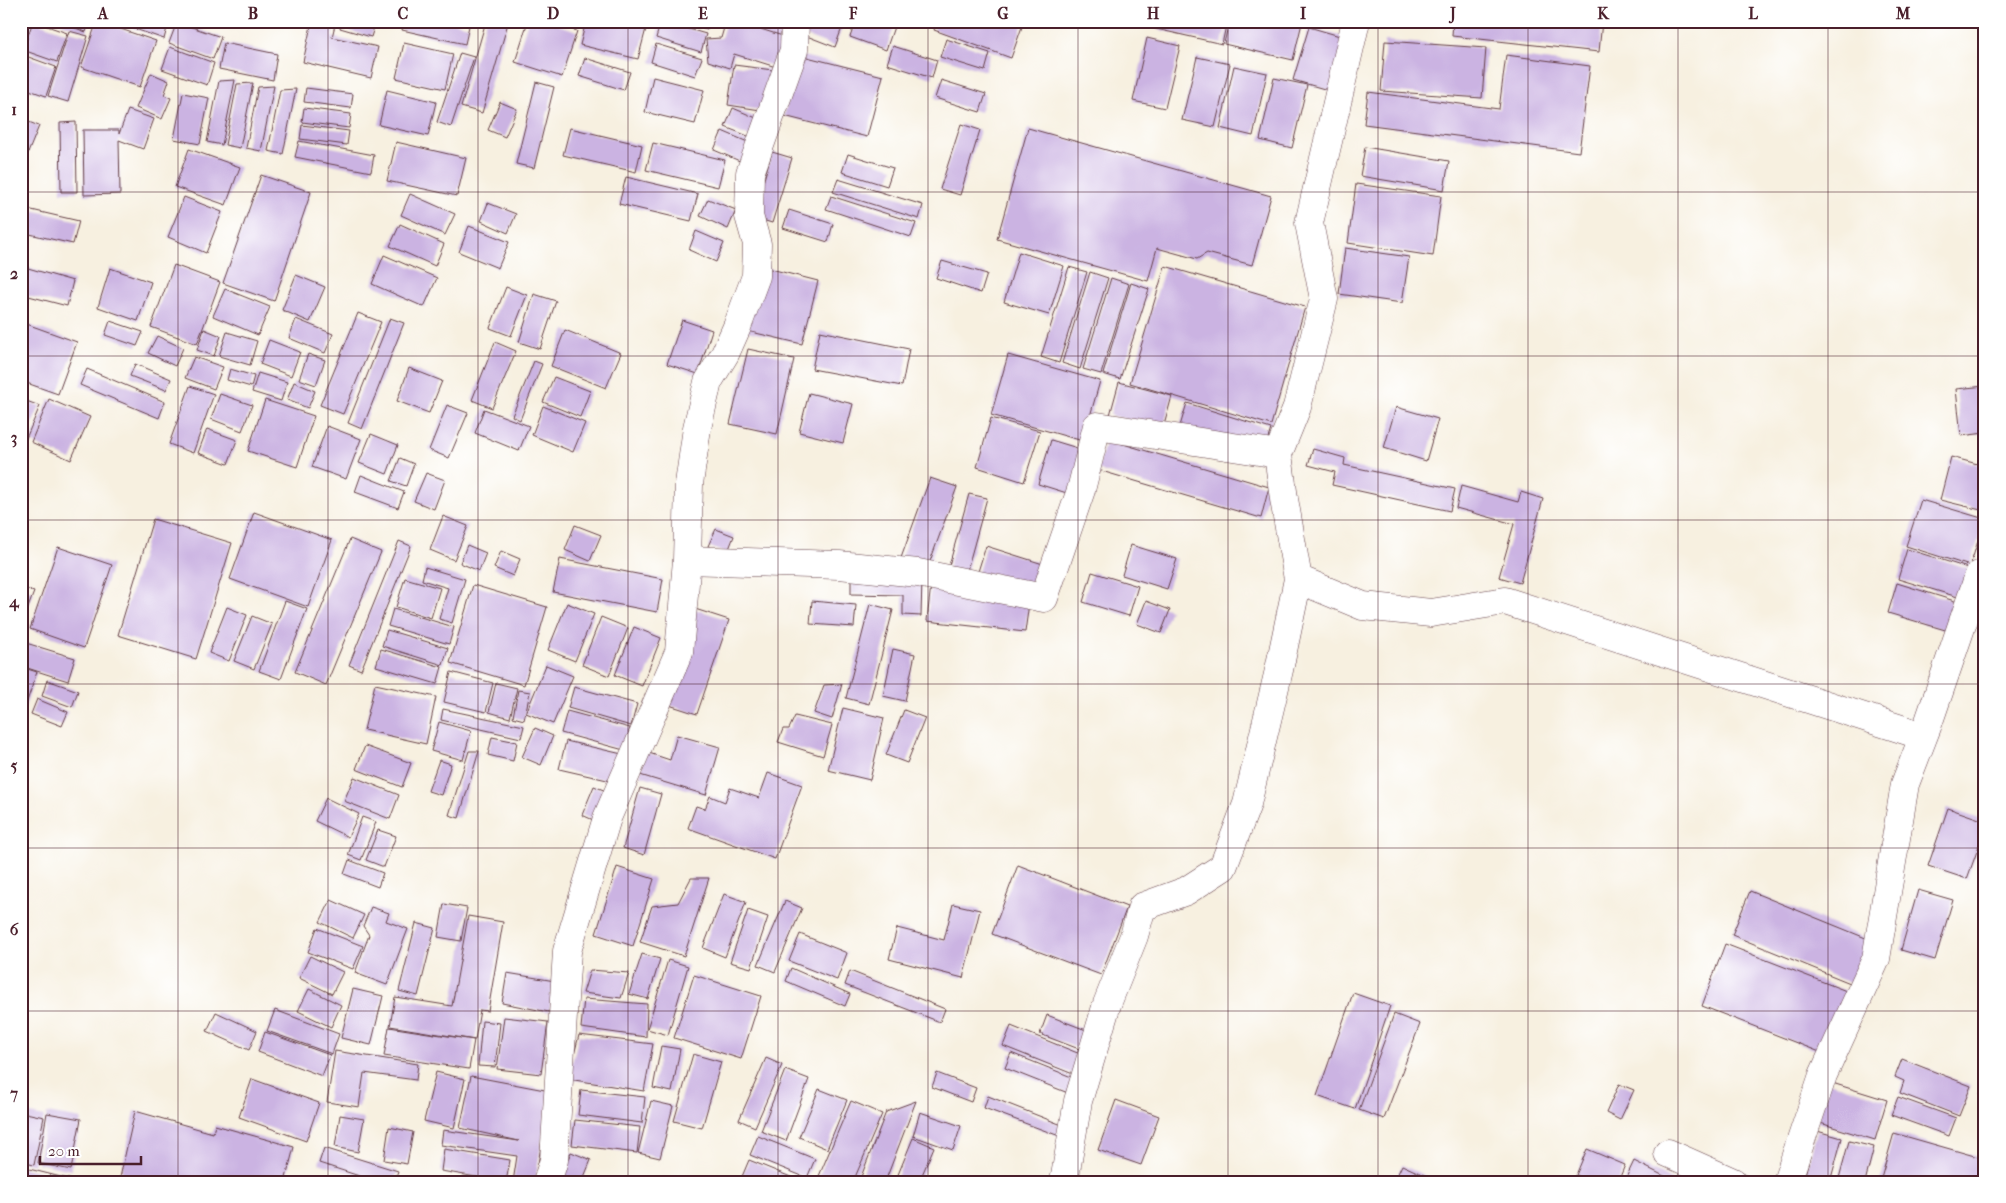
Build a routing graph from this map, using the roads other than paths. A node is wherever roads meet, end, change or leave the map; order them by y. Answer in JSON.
{"nodes":[{"id":1,"x":795,"y":21,"type":"edge"},
{"id":2,"x":1356,"y":21,"type":"edge"},
{"id":3,"x":1278,"y":454,"type":"junction"},
{"id":4,"x":687,"y":560,"type":"junction"},
{"id":5,"x":1979,"y":575,"type":"dead end"},
{"id":6,"x":1298,"y":579,"type":"junction"},
{"id":7,"x":1923,"y":736,"type":"junction"},
{"id":8,"x":1668,"y":1153,"type":"dead end"},
{"id":9,"x":547,"y":1182,"type":"edge"},
{"id":10,"x":1064,"y":1182,"type":"edge"},
{"id":11,"x":1733,"y":1182,"type":"edge"},
{"id":12,"x":1788,"y":1182,"type":"edge"}],
"edges":[{"from":1,"to":4,"type":"street"},
{"from":2,"to":3,"type":"street"},
{"from":3,"to":4,"type":"street"},
{"from":3,"to":6,"type":"street"},
{"from":4,"to":9,"type":"street"},
{"from":5,"to":7,"type":"street"},
{"from":6,"to":7,"type":"street"},
{"from":6,"to":10,"type":"street"},
{"from":7,"to":12,"type":"street"},
{"from":8,"to":11,"type":"street"}]}
